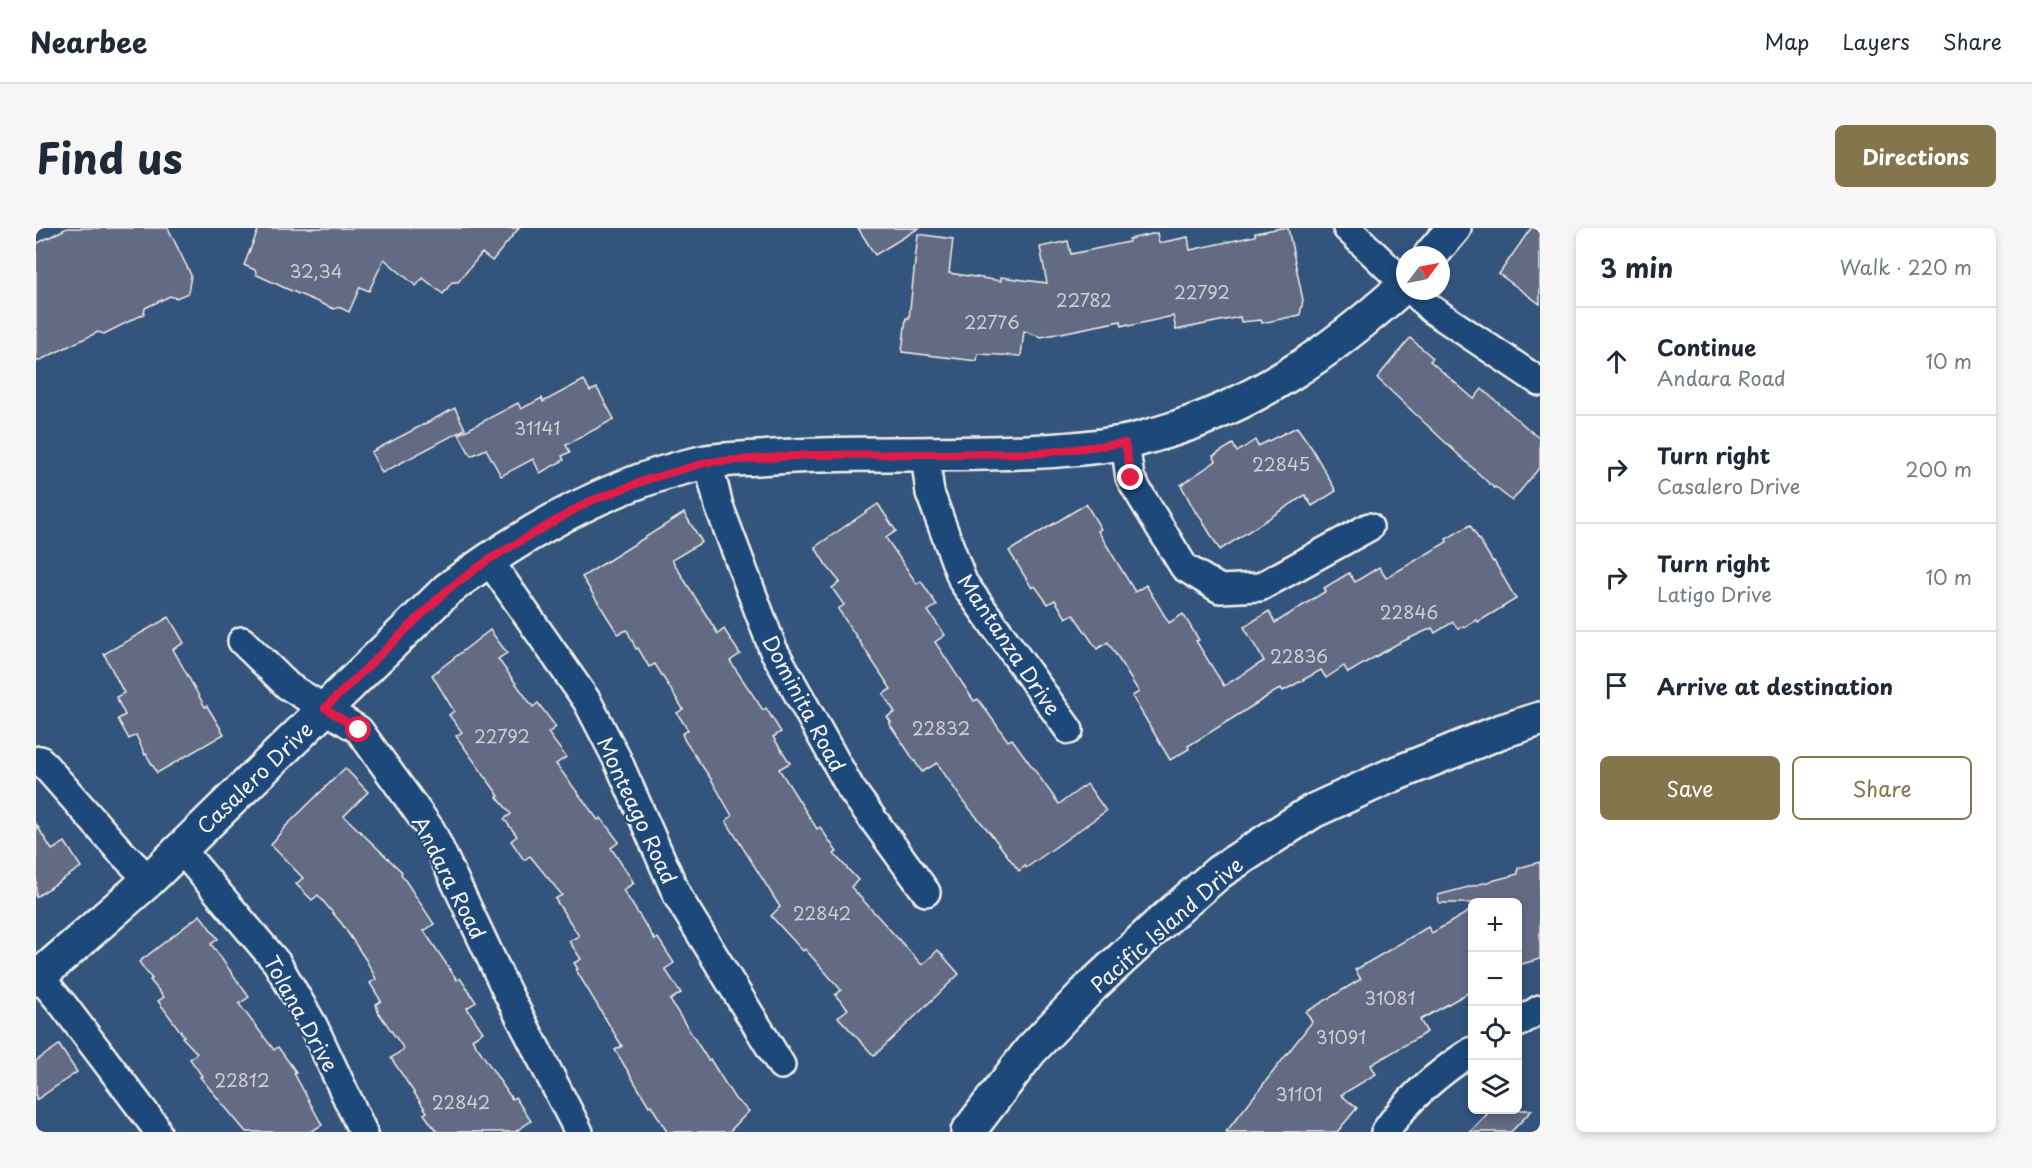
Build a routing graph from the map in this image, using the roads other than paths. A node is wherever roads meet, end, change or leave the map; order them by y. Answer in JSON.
{"nodes":[{"id":1,"x":1347,"y":228,"type":"edge"},
{"id":2,"x":1454,"y":228,"type":"edge"},
{"id":3,"x":1439,"y":246,"type":"edge"},
{"id":4,"x":1396,"y":275,"type":"edge"},
{"id":5,"x":1396,"y":292,"type":"edge"},
{"id":6,"x":1422,"y":300,"type":"edge"},
{"id":7,"x":1540,"y":382,"type":"edge"},
{"id":8,"x":1125,"y":443,"type":"junction"},
{"id":9,"x":925,"y":454,"type":"junction"},
{"id":10,"x":708,"y":462,"type":"junction"},
{"id":11,"x":1369,"y":527,"type":"dead end"},
{"id":12,"x":488,"y":560,"type":"junction"},
{"id":13,"x":242,"y":641,"type":"dead end"},
{"id":14,"x":325,"y":708,"type":"junction"},
{"id":15,"x":1540,"y":719,"type":"edge"},
{"id":16,"x":1068,"y":730,"type":"dead end"},
{"id":17,"x":40,"y":760,"type":"dead end"},
{"id":18,"x":180,"y":848,"type":"junction"},
{"id":19,"x":148,"y":880,"type":"junction"},
{"id":20,"x":926,"y":892,"type":"dead end"},
{"id":21,"x":38,"y":977,"type":"edge"},
{"id":22,"x":1540,"y":1009,"type":"edge"},
{"id":23,"x":1522,"y":1020,"type":"edge"},
{"id":24,"x":1468,"y":1055,"type":"edge"},
{"id":25,"x":781,"y":1065,"type":"dead end"},
{"id":26,"x":157,"y":1132,"type":"edge"},
{"id":27,"x":363,"y":1132,"type":"edge"},
{"id":28,"x":579,"y":1132,"type":"edge"},
{"id":29,"x":968,"y":1132,"type":"edge"},
{"id":30,"x":1385,"y":1132,"type":"edge"}],
"edges":[{"from":1,"to":4,"type":"street"},
{"from":2,"to":3,"type":"street"},
{"from":5,"to":8,"type":"street","name":"Casalero Drive"},
{"from":6,"to":7,"type":"street"},
{"from":8,"to":9,"type":"street","name":"Casalero Drive"},
{"from":8,"to":11,"type":"street"},
{"from":9,"to":10,"type":"street","name":"Casalero Drive"},
{"from":9,"to":16,"type":"street","name":"Mantanza Drive"},
{"from":10,"to":12,"type":"street","name":"Casalero Drive"},
{"from":10,"to":20,"type":"street","name":"Dominita Road"},
{"from":12,"to":14,"type":"street","name":"Casalero Drive"},
{"from":12,"to":25,"type":"street","name":"Monteago Road"},
{"from":13,"to":14,"type":"street","name":"Andara Road"},
{"from":14,"to":18,"type":"street","name":"Casalero Drive"},
{"from":14,"to":28,"type":"street","name":"Andara Road"},
{"from":15,"to":29,"type":"street","name":"Pacific Island Drive"},
{"from":17,"to":19,"type":"street"},
{"from":18,"to":19,"type":"street","name":"Casalero Drive"},
{"from":18,"to":27,"type":"street","name":"Tolana Drive"},
{"from":19,"to":21,"type":"street","name":"Casalero Drive"},
{"from":21,"to":26,"type":"street"},
{"from":22,"to":23,"type":"street"},
{"from":24,"to":30,"type":"street"}]}
